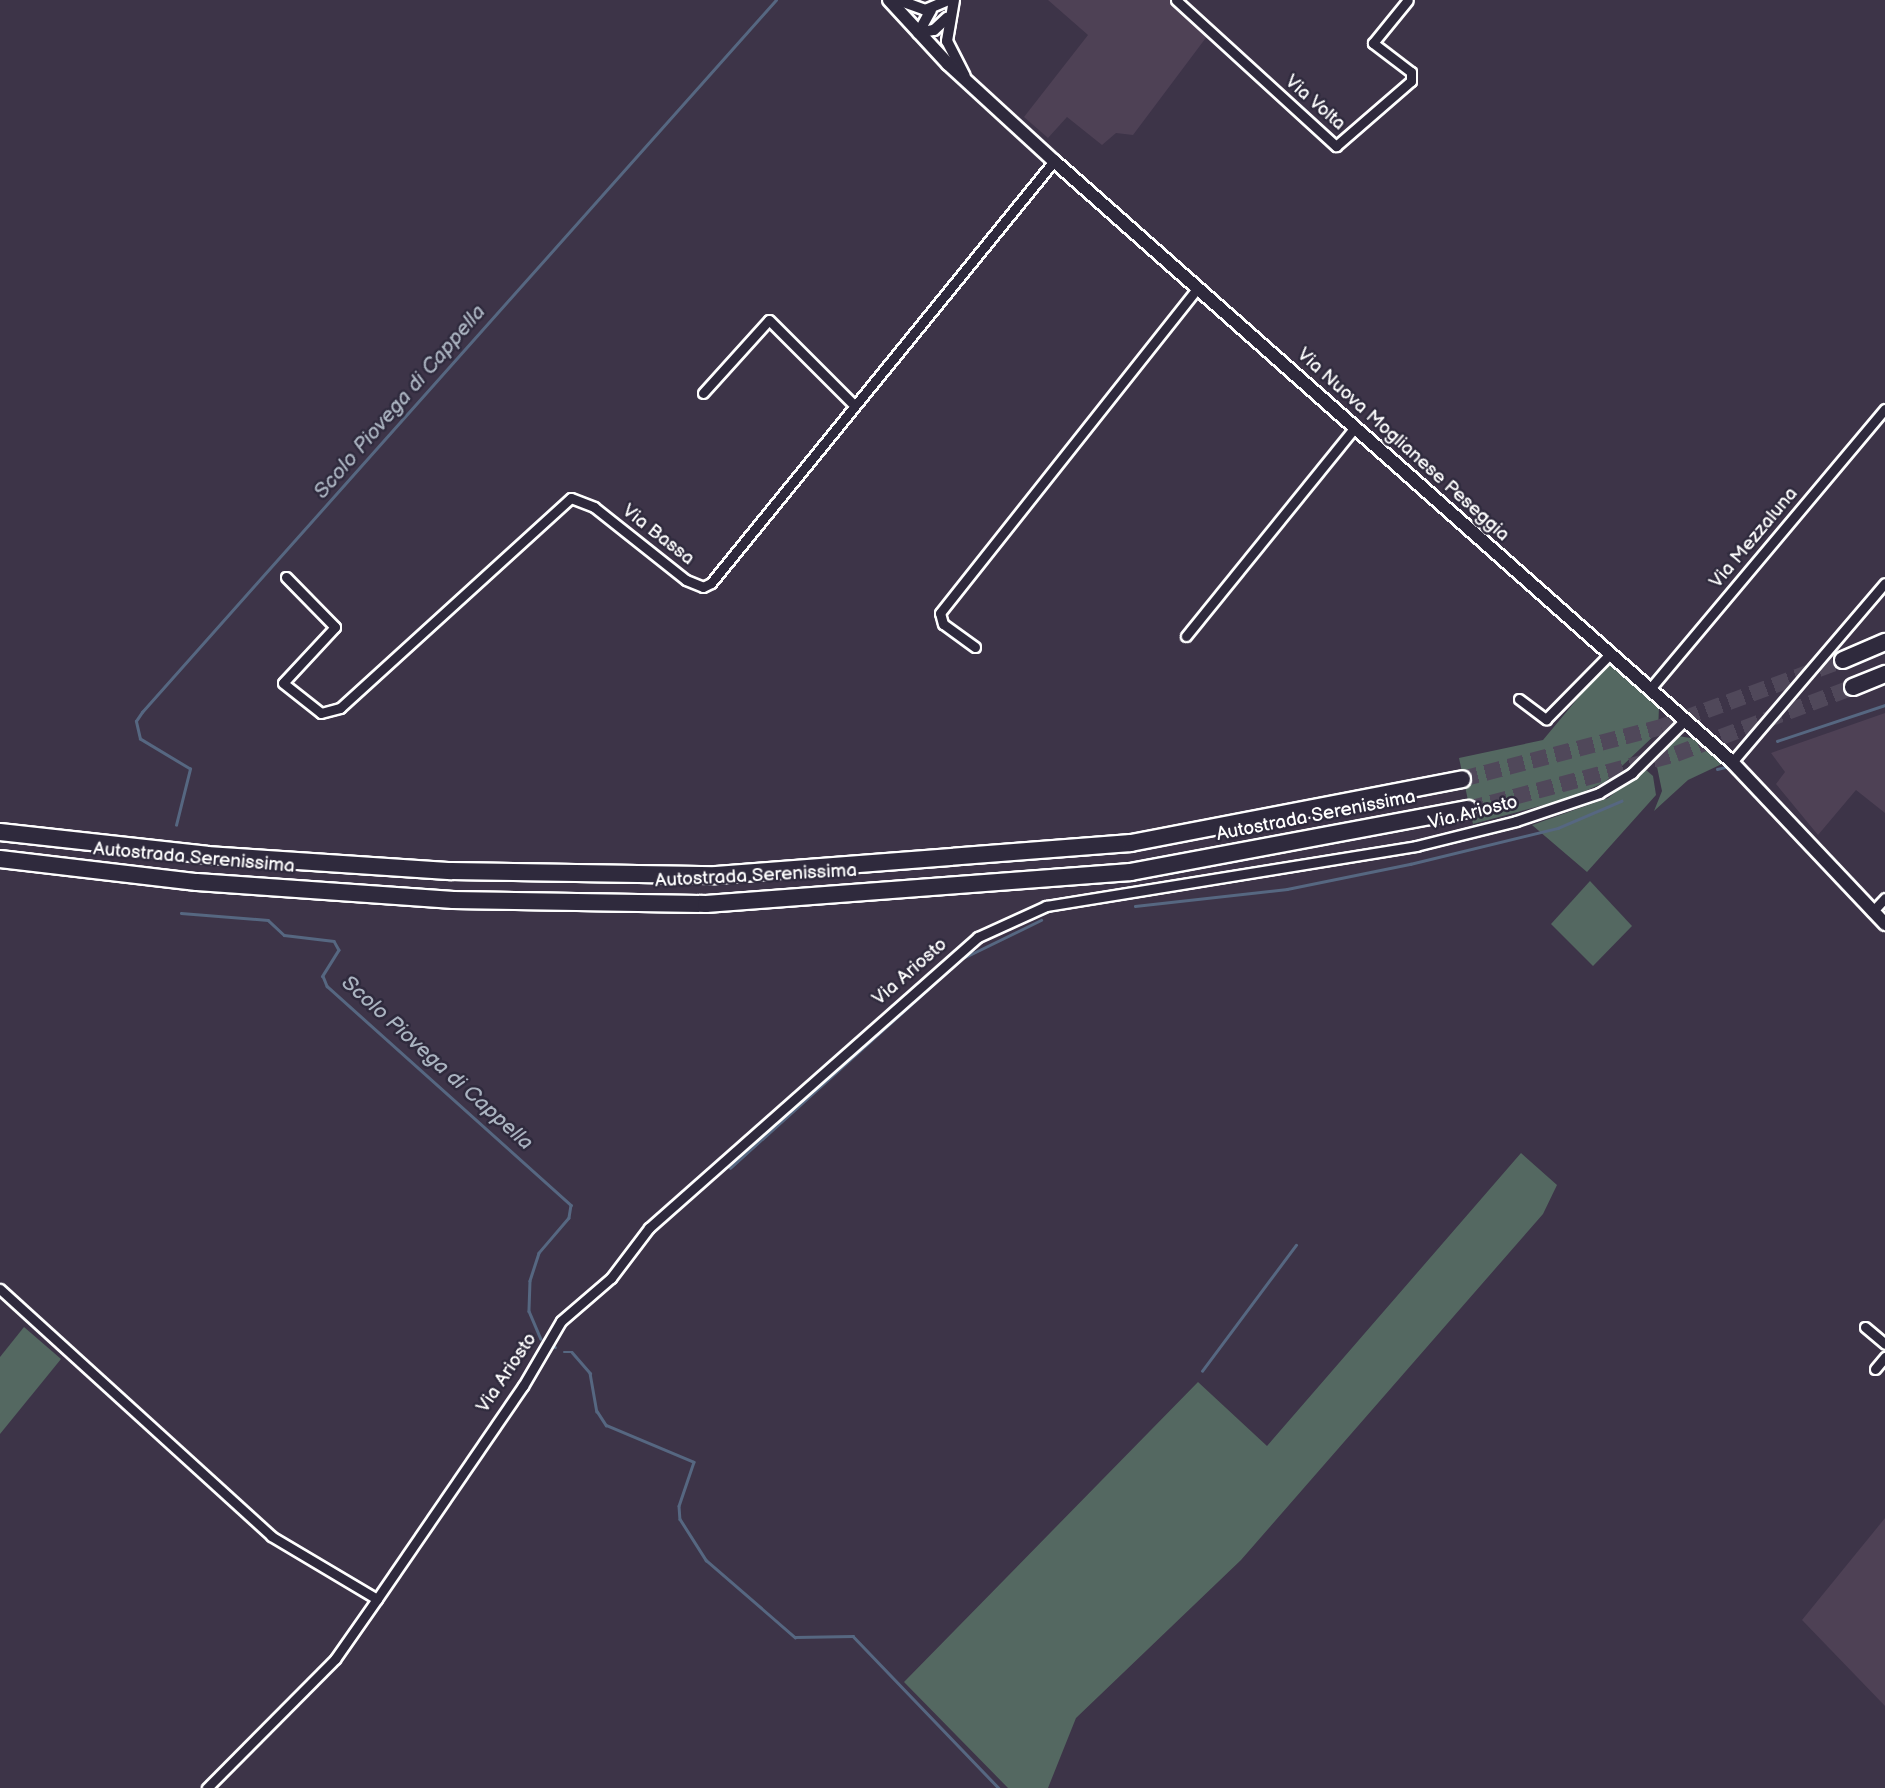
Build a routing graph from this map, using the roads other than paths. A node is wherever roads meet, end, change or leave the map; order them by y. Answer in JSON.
{"nodes":[{"id":1,"x":889,"y":0,"type":"edge"},
{"id":2,"x":898,"y":0,"type":"edge"},
{"id":3,"x":948,"y":0,"type":"edge"},
{"id":4,"x":954,"y":0,"type":"edge"},
{"id":5,"x":1176,"y":0,"type":"edge"},
{"id":6,"x":1408,"y":0,"type":"edge"},
{"id":7,"x":930,"y":9,"type":"junction"},
{"id":8,"x":947,"y":18,"type":"junction"},
{"id":9,"x":918,"y":33,"type":"junction"},
{"id":10,"x":968,"y":81,"type":"junction"},
{"id":11,"x":1055,"y":161,"type":"junction"},
{"id":12,"x":1198,"y":288,"type":"junction"},
{"id":13,"x":703,"y":393,"type":"dead end"},
{"id":14,"x":852,"y":403,"type":"junction"},
{"id":15,"x":1885,"y":409,"type":"edge"},
{"id":16,"x":1355,"y":427,"type":"junction"},
{"id":17,"x":286,"y":577,"type":"dead end"},
{"id":18,"x":1885,"y":583,"type":"edge"},
{"id":19,"x":1186,"y":636,"type":"dead end"},
{"id":20,"x":1885,"y":642,"type":"edge"},
{"id":21,"x":975,"y":647,"type":"dead end"},
{"id":22,"x":1610,"y":654,"type":"junction"},
{"id":23,"x":1843,"y":660,"type":"tunnel mouth"},
{"id":24,"x":1885,"y":674,"type":"edge"},
{"id":25,"x":1853,"y":687,"type":"tunnel mouth"},
{"id":26,"x":1649,"y":690,"type":"junction"},
{"id":27,"x":1519,"y":699,"type":"dead end"},
{"id":28,"x":1684,"y":721,"type":"junction"},
{"id":29,"x":1732,"y":762,"type":"junction"},
{"id":30,"x":1462,"y":779,"type":"tunnel mouth"},
{"id":31,"x":1468,"y":809,"type":"tunnel mouth"},
{"id":32,"x":0,"y":832,"type":"edge"},
{"id":33,"x":0,"y":859,"type":"edge"},
{"id":34,"x":1885,"y":898,"type":"edge"},
{"id":35,"x":1872,"y":912,"type":"junction"},
{"id":36,"x":1885,"y":924,"type":"edge"},
{"id":37,"x":0,"y":1289,"type":"edge"},
{"id":38,"x":1865,"y":1327,"type":"dead end"},
{"id":39,"x":1885,"y":1344,"type":"edge"},
{"id":40,"x":1885,"y":1357,"type":"edge"},
{"id":41,"x":1875,"y":1369,"type":"dead end"},
{"id":42,"x":377,"y":1599,"type":"junction"},
{"id":43,"x":207,"y":1788,"type":"edge"}],
"edges":[{"from":1,"to":9,"type":"main road","name":"Via Nuova Moglianese Peseggia"},
{"from":2,"to":7,"type":"street"},
{"from":3,"to":7,"type":"street"},
{"from":4,"to":8,"type":"street"},
{"from":5,"to":6,"type":"street","name":"Via Volta"},
{"from":7,"to":9,"type":"street"},
{"from":8,"to":9,"type":"street"},
{"from":8,"to":10,"type":"street"},
{"from":9,"to":10,"type":"main road","name":"Via Nuova Moglianese Peseggia"},
{"from":10,"to":11,"type":"main road","name":"Via Nuova Moglianese Peseggia"},
{"from":11,"to":12,"type":"main road","name":"Via Nuova Moglianese Peseggia"},
{"from":11,"to":14,"type":"street","name":"Via Bassa"},
{"from":12,"to":16,"type":"main road","name":"Via Nuova Moglianese Peseggia"},
{"from":12,"to":21,"type":"street"},
{"from":13,"to":14,"type":"street"},
{"from":14,"to":17,"type":"street","name":"Via Bassa"},
{"from":15,"to":26,"type":"street","name":"Via Mezzaluna"},
{"from":16,"to":19,"type":"street"},
{"from":16,"to":22,"type":"main road","name":"Via Nuova Moglianese Peseggia"},
{"from":18,"to":29,"type":"street"},
{"from":20,"to":23,"type":"highway"},
{"from":22,"to":26,"type":"main road","name":"Via Nuova Moglianese Peseggia"},
{"from":22,"to":27,"type":"street"},
{"from":24,"to":25,"type":"highway"},
{"from":26,"to":28,"type":"main road","name":"Via Nuova Moglianese Peseggia"},
{"from":28,"to":29,"type":"main road","name":"Via Nuova Moglianese Peseggia"},
{"from":28,"to":42,"type":"street","name":"Via Ariosto"},
{"from":29,"to":35,"type":"main road","name":"Via Nuova Moglianese Peseggia"},
{"from":30,"to":32,"type":"highway","name":"Autostrada Serenissima"},
{"from":31,"to":33,"type":"highway","name":"Autostrada Serenissima"},
{"from":34,"to":35,"type":"street"},
{"from":35,"to":36,"type":"main road","name":"Via Nuova Moglianese Peseggia"},
{"from":37,"to":42,"type":"street"},
{"from":38,"to":39,"type":"street"},
{"from":40,"to":41,"type":"street"},
{"from":42,"to":43,"type":"street","name":"Via Ariosto"}]}
